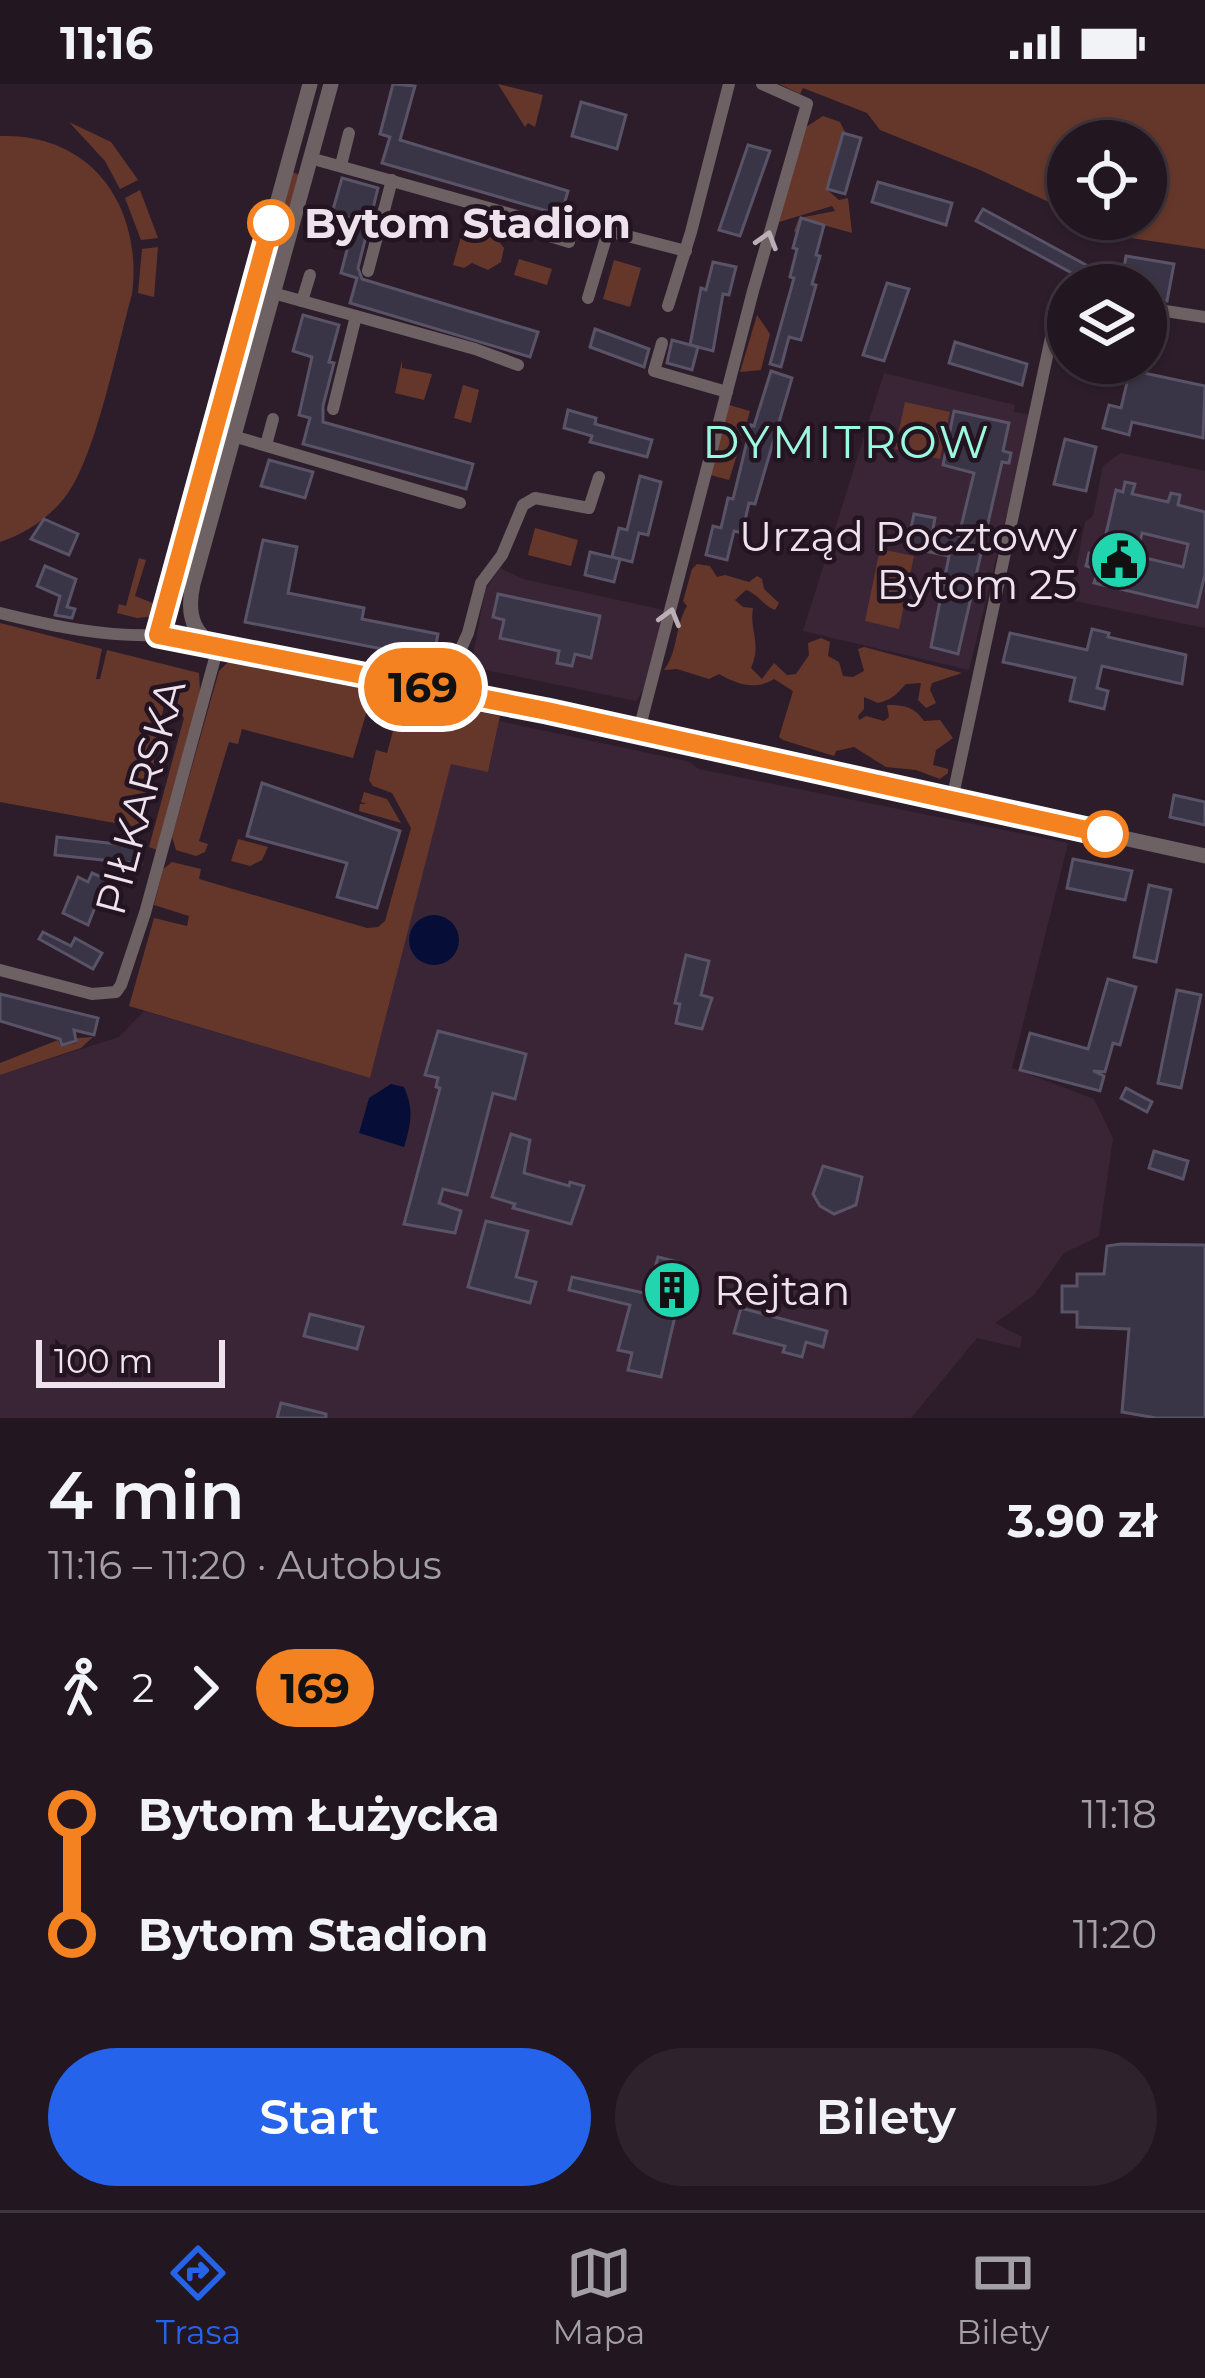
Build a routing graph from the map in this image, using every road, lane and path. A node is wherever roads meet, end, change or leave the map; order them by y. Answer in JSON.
{"nodes":[{"id":1,"x":310,"y":84,"type":"edge"},
{"id":2,"x":331,"y":84,"type":"edge"},
{"id":3,"x":729,"y":84,"type":"edge"},
{"id":4,"x":762,"y":84,"type":"edge"},
{"id":5,"x":297,"y":130,"type":"junction"},
{"id":6,"x":349,"y":133,"type":"dead end"},
{"id":7,"x":316,"y":135,"type":"junction"},
{"id":8,"x":310,"y":158,"type":"junction"},
{"id":9,"x":341,"y":165,"type":"junction"},
{"id":10,"x":392,"y":180,"type":"junction"},
{"id":11,"x":569,"y":242,"type":"dead end"},
{"id":12,"x":686,"y":250,"type":"junction"},
{"id":13,"x":368,"y":271,"type":"dead end"},
{"id":14,"x":310,"y":275,"type":"dead end"},
{"id":15,"x":273,"y":293,"type":"junction"},
{"id":16,"x":588,"y":298,"type":"dead end"},
{"id":17,"x":302,"y":301,"type":"junction"},
{"id":18,"x":668,"y":306,"type":"dead end"},
{"id":19,"x":1167,"y":311,"type":"edge"},
{"id":20,"x":356,"y":316,"type":"junction"},
{"id":21,"x":1205,"y":317,"type":"edge"},
{"id":22,"x":662,"y":343,"type":"dead end"},
{"id":23,"x":1047,"y":356,"type":"edge"},
{"id":24,"x":518,"y":365,"type":"dead end"},
{"id":25,"x":728,"y":392,"type":"junction"},
{"id":26,"x":224,"y":395,"type":"junction"},
{"id":27,"x":243,"y":400,"type":"junction"},
{"id":28,"x":333,"y":409,"type":"dead end"},
{"id":29,"x":273,"y":419,"type":"dead end"},
{"id":30,"x":233,"y":436,"type":"junction"},
{"id":31,"x":266,"y":446,"type":"junction"},
{"id":32,"x":599,"y":477,"type":"dead end"},
{"id":33,"x":460,"y":503,"type":"dead end"},
{"id":34,"x":0,"y":613,"type":"edge"},
{"id":35,"x":158,"y":635,"type":"junction"},
{"id":36,"x":218,"y":647,"type":"junction"},
{"id":37,"x":442,"y":691,"type":"junction"},
{"id":38,"x":639,"y":730,"type":"junction"},
{"id":39,"x":952,"y":800,"type":"junction"},
{"id":40,"x":1205,"y":856,"type":"edge"},
{"id":41,"x":0,"y":970,"type":"edge"}],
"edges":[{"from":1,"to":5,"type":"street"},
{"from":2,"to":7,"type":"street"},
{"from":3,"to":12,"type":"street"},
{"from":25,"to":4,"type":"street","one_way":true},
{"from":5,"to":7,"type":"street"},
{"from":5,"to":26,"type":"street"},
{"from":6,"to":9,"type":"street"},
{"from":7,"to":8,"type":"street"},
{"from":8,"to":9,"type":"street"},
{"from":8,"to":15,"type":"street"},
{"from":9,"to":10,"type":"street"},
{"from":10,"to":11,"type":"street"},
{"from":10,"to":13,"type":"street"},
{"from":12,"to":16,"type":"street"},
{"from":12,"to":18,"type":"street"},
{"from":14,"to":17,"type":"street"},
{"from":15,"to":17,"type":"street"},
{"from":15,"to":27,"type":"street"},
{"from":17,"to":20,"type":"street"},
{"from":19,"to":21,"type":"street"},
{"from":20,"to":24,"type":"street"},
{"from":20,"to":28,"type":"street"},
{"from":22,"to":25,"type":"street"},
{"from":23,"to":39,"type":"street"},
{"from":38,"to":25,"type":"street","one_way":true},
{"from":26,"to":27,"type":"street"},
{"from":26,"to":35,"type":"street"},
{"from":27,"to":30,"type":"street"},
{"from":29,"to":31,"type":"street"},
{"from":30,"to":31,"type":"street"},
{"from":30,"to":36,"type":"street"},
{"from":31,"to":33,"type":"street"},
{"from":32,"to":37,"type":"street"},
{"from":34,"to":35,"type":"street","name":"PIŁKARSKA"},
{"from":35,"to":36,"type":"street","name":"PIŁKARSKA"},
{"from":36,"to":37,"type":"street"},
{"from":36,"to":41,"type":"street","name":"PIŁKARSKA"},
{"from":37,"to":38,"type":"street"},
{"from":38,"to":39,"type":"street"},
{"from":39,"to":40,"type":"street"}]}
